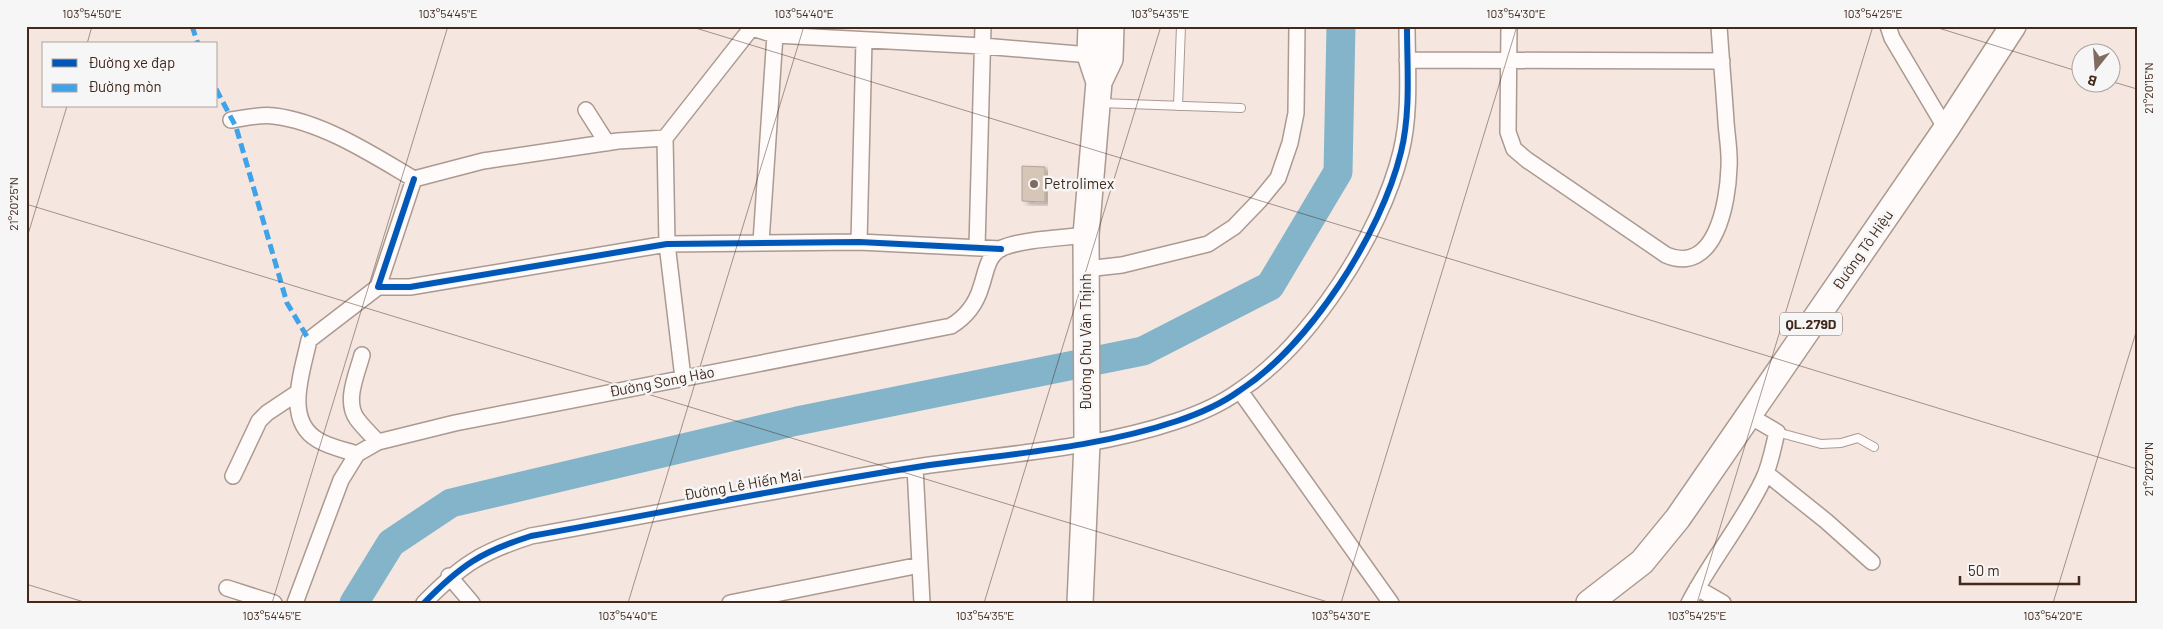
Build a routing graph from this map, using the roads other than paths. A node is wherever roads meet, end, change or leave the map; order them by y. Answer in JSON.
{"nodes":[{"id":1,"x":983,"y":26,"type":"edge"},
{"id":2,"x":1091,"y":26,"type":"edge"},
{"id":3,"x":1111,"y":26,"type":"edge"},
{"id":4,"x":1181,"y":26,"type":"edge"},
{"id":5,"x":1297,"y":26,"type":"edge"},
{"id":6,"x":1407,"y":26,"type":"edge"},
{"id":7,"x":1509,"y":26,"type":"edge"},
{"id":8,"x":1719,"y":26,"type":"edge"},
{"id":9,"x":1888,"y":26,"type":"edge"},
{"id":10,"x":2013,"y":26,"type":"edge"},
{"id":11,"x":753,"y":27,"type":"edge"},
{"id":12,"x":775,"y":35,"type":"junction"},
{"id":13,"x":864,"y":40,"type":"junction"},
{"id":14,"x":983,"y":46,"type":"junction"},
{"id":15,"x":1090,"y":55,"type":"junction"},
{"id":16,"x":1406,"y":60,"type":"junction"},
{"id":17,"x":1509,"y":60,"type":"junction"},
{"id":18,"x":1722,"y":61,"type":"junction"},
{"id":19,"x":1099,"y":92,"type":"junction"},
{"id":20,"x":1178,"y":106,"type":"junction"},
{"id":21,"x":1241,"y":108,"type":"dead end"},
{"id":22,"x":586,"y":110,"type":"dead end"},
{"id":23,"x":232,"y":120,"type":"dead end"},
{"id":24,"x":1946,"y":129,"type":"junction"},
{"id":25,"x":665,"y":138,"type":"junction"},
{"id":26,"x":608,"y":143,"type":"junction"},
{"id":27,"x":414,"y":179,"type":"junction"},
{"id":28,"x":1086,"y":235,"type":"junction"},
{"id":29,"x":761,"y":242,"type":"junction"},
{"id":30,"x":860,"y":242,"type":"junction"},
{"id":31,"x":667,"y":244,"type":"junction"},
{"id":32,"x":977,"y":247,"type":"junction"},
{"id":33,"x":1001,"y":249,"type":"junction"},
{"id":34,"x":1086,"y":269,"type":"junction"},
{"id":35,"x":378,"y":287,"type":"junction"},
{"id":36,"x":362,"y":355,"type":"dead end"},
{"id":37,"x":683,"y":378,"type":"junction"},
{"id":38,"x":1240,"y":392,"type":"junction"},
{"id":39,"x":298,"y":393,"type":"junction"},
{"id":40,"x":1748,"y":414,"type":"junction"},
{"id":41,"x":1777,"y":432,"type":"junction"},
{"id":42,"x":1087,"y":434,"type":"junction"},
{"id":43,"x":378,"y":442,"type":"junction"},
{"id":44,"x":1874,"y":447,"type":"dead end"},
{"id":45,"x":358,"y":454,"type":"junction"},
{"id":46,"x":915,"y":467,"type":"junction"},
{"id":47,"x":1766,"y":473,"type":"junction"},
{"id":48,"x":233,"y":476,"type":"dead end"},
{"id":49,"x":1872,"y":562,"type":"dead end"},
{"id":50,"x":920,"y":565,"type":"junction"},
{"id":51,"x":449,"y":576,"type":"junction"},
{"id":52,"x":227,"y":588,"type":"dead end"},
{"id":53,"x":1697,"y":588,"type":"junction"},
{"id":54,"x":274,"y":603,"type":"edge"},
{"id":55,"x":295,"y":603,"type":"edge"},
{"id":56,"x":424,"y":603,"type":"edge"},
{"id":57,"x":472,"y":603,"type":"edge"},
{"id":58,"x":730,"y":603,"type":"edge"},
{"id":59,"x":922,"y":603,"type":"edge"},
{"id":60,"x":1080,"y":603,"type":"edge"},
{"id":61,"x":1391,"y":603,"type":"edge"},
{"id":62,"x":1589,"y":603,"type":"edge"},
{"id":63,"x":1689,"y":603,"type":"edge"},
{"id":64,"x":1723,"y":603,"type":"edge"}],
"edges":[{"from":1,"to":14,"type":"street"},
{"from":2,"to":15,"type":"main road","name":"Đường Chu Văn Thịnh"},
{"from":3,"to":19,"type":"main road","name":"Đường Chu Văn Thịnh"},
{"from":4,"to":20,"type":"lane"},
{"from":5,"to":34,"type":"street"},
{"from":6,"to":16,"type":"street","name":"Đường Lê Hiến Mai"},
{"from":7,"to":17,"type":"street"},
{"from":8,"to":18,"type":"street"},
{"from":9,"to":24,"type":"street"},
{"from":10,"to":24,"type":"main road","name":"Đường Tô Hiệu","number":"QL.279D"},
{"from":11,"to":12,"type":"street"},
{"from":11,"to":25,"type":"street"},
{"from":12,"to":13,"type":"street"},
{"from":12,"to":29,"type":"street"},
{"from":13,"to":14,"type":"street"},
{"from":13,"to":30,"type":"street"},
{"from":14,"to":15,"type":"street"},
{"from":14,"to":32,"type":"street"},
{"from":15,"to":19,"type":"main road","name":"Đường Chu Văn Thịnh"},
{"from":16,"to":17,"type":"street"},
{"from":16,"to":38,"type":"street","name":"Đường Lê Hiến Mai"},
{"from":17,"to":18,"type":"street"},
{"from":17,"to":18,"type":"street"},
{"from":19,"to":20,"type":"lane"},
{"from":19,"to":28,"type":"main road","name":"Đường Chu Văn Thịnh"},
{"from":20,"to":21,"type":"lane"},
{"from":22,"to":26,"type":"street"},
{"from":23,"to":27,"type":"street"},
{"from":24,"to":40,"type":"main road","name":"Đường Tô Hiệu","number":"QL.279D"},
{"from":25,"to":26,"type":"street"},
{"from":25,"to":31,"type":"street"},
{"from":26,"to":27,"type":"street"},
{"from":27,"to":35,"type":"street"},
{"from":28,"to":33,"type":"street"},
{"from":28,"to":34,"type":"main road","name":"Đường Chu Văn Thịnh"},
{"from":29,"to":30,"type":"street"},
{"from":29,"to":31,"type":"street"},
{"from":30,"to":32,"type":"street"},
{"from":31,"to":35,"type":"street"},
{"from":31,"to":37,"type":"street"},
{"from":32,"to":33,"type":"street"},
{"from":33,"to":37,"type":"street","name":"Đường Song Hào"},
{"from":34,"to":42,"type":"main road","name":"Đường Chu Văn Thịnh"},
{"from":35,"to":39,"type":"street"},
{"from":36,"to":43,"type":"street"},
{"from":37,"to":43,"type":"street","name":"Đường Song Hào"},
{"from":38,"to":42,"type":"street","name":"Đường Lê Hiến Mai"},
{"from":38,"to":61,"type":"street"},
{"from":39,"to":45,"type":"street"},
{"from":39,"to":48,"type":"street"},
{"from":40,"to":41,"type":"street"},
{"from":40,"to":62,"type":"main road","name":"Đường Tô Hiệu","number":"QL.279D"},
{"from":41,"to":44,"type":"lane"},
{"from":41,"to":47,"type":"street"},
{"from":42,"to":46,"type":"street","name":"Đường Lê Hiến Mai"},
{"from":42,"to":60,"type":"main road","name":"Đường Chu Văn Thịnh"},
{"from":43,"to":45,"type":"street","name":"Đường Song Hào"},
{"from":45,"to":55,"type":"street","name":"Đường Song Hào"},
{"from":46,"to":50,"type":"street"},
{"from":46,"to":51,"type":"street","name":"Đường Lê Hiến Mai"},
{"from":47,"to":49,"type":"street"},
{"from":47,"to":53,"type":"street"},
{"from":50,"to":58,"type":"street"},
{"from":50,"to":59,"type":"street"},
{"from":51,"to":56,"type":"street","name":"Đường Lê Hiến Mai"},
{"from":51,"to":57,"type":"street"},
{"from":52,"to":54,"type":"street"},
{"from":53,"to":63,"type":"street"},
{"from":53,"to":64,"type":"street"}]}
